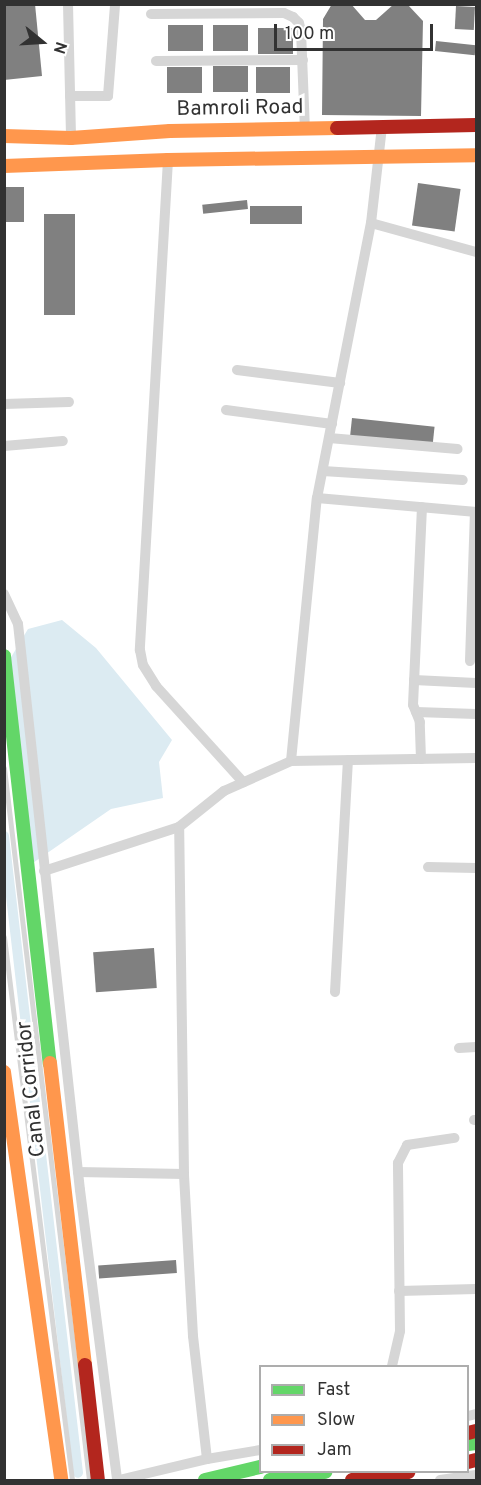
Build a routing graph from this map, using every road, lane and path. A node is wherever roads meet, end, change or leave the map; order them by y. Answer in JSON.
{"nodes":[{"id":1,"x":68,"y":4,"type":"edge"},
{"id":2,"x":115,"y":4,"type":"edge"},
{"id":3,"x":151,"y":14,"type":"dead end"},
{"id":4,"x":303,"y":60,"type":"junction"},
{"id":5,"x":156,"y":61,"type":"dead end"},
{"id":6,"x":70,"y":96,"type":"junction"},
{"id":7,"x":477,"y":125,"type":"edge"},
{"id":8,"x":382,"y":126,"type":"junction"},
{"id":9,"x":305,"y":130,"type":"junction"},
{"id":10,"x":4,"y":136,"type":"edge"},
{"id":11,"x":71,"y":138,"type":"junction"},
{"id":12,"x":477,"y":155,"type":"edge"},
{"id":13,"x":378,"y":156,"type":"junction"},
{"id":14,"x":168,"y":160,"type":"junction"},
{"id":15,"x":4,"y":166,"type":"edge"},
{"id":16,"x":371,"y":223,"type":"junction"},
{"id":17,"x":477,"y":252,"type":"edge"},
{"id":18,"x":237,"y":370,"type":"dead end"},
{"id":19,"x":340,"y":383,"type":"junction"},
{"id":20,"x":69,"y":402,"type":"dead end"},
{"id":21,"x":4,"y":404,"type":"edge"},
{"id":22,"x":226,"y":410,"type":"dead end"},
{"id":23,"x":332,"y":424,"type":"junction"},
{"id":24,"x":329,"y":438,"type":"junction"},
{"id":25,"x":63,"y":441,"type":"dead end"},
{"id":26,"x":4,"y":446,"type":"edge"},
{"id":27,"x":458,"y":449,"type":"dead end"},
{"id":28,"x":323,"y":471,"type":"junction"},
{"id":29,"x":463,"y":480,"type":"dead end"},
{"id":30,"x":317,"y":498,"type":"junction"},
{"id":31,"x":422,"y":507,"type":"junction"},
{"id":32,"x":476,"y":512,"type":"edge"},
{"id":33,"x":4,"y":594,"type":"edge"},
{"id":34,"x":4,"y":656,"type":"edge"},
{"id":35,"x":470,"y":661,"type":"dead end"},
{"id":36,"x":414,"y":680,"type":"junction"},
{"id":37,"x":477,"y":683,"type":"edge"},
{"id":38,"x":416,"y":712,"type":"junction"},
{"id":39,"x":477,"y":714,"type":"edge"},
{"id":40,"x":477,"y":758,"type":"edge"},
{"id":41,"x":421,"y":759,"type":"junction"},
{"id":42,"x":348,"y":760,"type":"junction"},
{"id":43,"x":291,"y":761,"type":"junction"},
{"id":44,"x":4,"y":768,"type":"edge"},
{"id":45,"x":243,"y":782,"type":"junction"},
{"id":46,"x":179,"y":827,"type":"junction"},
{"id":47,"x":428,"y":867,"type":"dead end"},
{"id":48,"x":477,"y":868,"type":"edge"},
{"id":49,"x":44,"y":871,"type":"junction"},
{"id":50,"x":4,"y":938,"type":"edge"},
{"id":51,"x":335,"y":992,"type":"dead end"},
{"id":52,"x":477,"y":1047,"type":"edge"},
{"id":53,"x":459,"y":1048,"type":"dead end"},
{"id":54,"x":4,"y":1072,"type":"edge"},
{"id":55,"x":454,"y":1138,"type":"dead end"},
{"id":56,"x":78,"y":1172,"type":"junction"},
{"id":57,"x":184,"y":1174,"type":"junction"},
{"id":58,"x":477,"y":1289,"type":"edge"},
{"id":59,"x":399,"y":1291,"type":"junction"},
{"id":60,"x":392,"y":1365,"type":"edge"},
{"id":61,"x":259,"y":1450,"type":"edge"},
{"id":62,"x":207,"y":1459,"type":"junction"},
{"id":63,"x":259,"y":1467,"type":"edge"},
{"id":64,"x":318,"y":1473,"type":"edge"},
{"id":65,"x":401,"y":1473,"type":"edge"},
{"id":66,"x":477,"y":1475,"type":"edge"},
{"id":67,"x":212,"y":1478,"type":"edge"},
{"id":68,"x":458,"y":1479,"type":"edge"},
{"id":69,"x":62,"y":1480,"type":"edge"},
{"id":70,"x":72,"y":1480,"type":"edge"},
{"id":71,"x":89,"y":1480,"type":"edge"},
{"id":72,"x":98,"y":1480,"type":"edge"},
{"id":73,"x":118,"y":1480,"type":"edge"},
{"id":74,"x":270,"y":1480,"type":"edge"},
{"id":75,"x":352,"y":1480,"type":"edge"},
{"id":76,"x":440,"y":1480,"type":"edge"}],
"edges":[{"from":1,"to":6,"type":"street"},
{"from":2,"to":6,"type":"street"},
{"from":3,"to":4,"type":"street"},
{"from":4,"to":5,"type":"street"},
{"from":4,"to":9,"type":"street"},
{"from":6,"to":11,"type":"street"},
{"from":7,"to":8,"type":"main road","name":"Bamroli Road"},
{"from":8,"to":9,"type":"main road","name":"Bamroli Road"},
{"from":8,"to":13,"type":"street"},
{"from":9,"to":11,"type":"main road","name":"Bamroli Road"},
{"from":10,"to":11,"type":"main road","name":"Bamroli Road"},
{"from":12,"to":13,"type":"main road"},
{"from":13,"to":14,"type":"main road"},
{"from":13,"to":16,"type":"street"},
{"from":14,"to":15,"type":"main road"},
{"from":14,"to":45,"type":"street"},
{"from":16,"to":17,"type":"street"},
{"from":16,"to":19,"type":"street"},
{"from":18,"to":19,"type":"street"},
{"from":19,"to":23,"type":"street"},
{"from":20,"to":21,"type":"street"},
{"from":22,"to":23,"type":"street"},
{"from":23,"to":24,"type":"street"},
{"from":24,"to":27,"type":"street"},
{"from":24,"to":28,"type":"street"},
{"from":25,"to":26,"type":"street"},
{"from":28,"to":29,"type":"street"},
{"from":28,"to":30,"type":"street"},
{"from":30,"to":31,"type":"street"},
{"from":30,"to":43,"type":"street"},
{"from":31,"to":32,"type":"street"},
{"from":31,"to":36,"type":"street"},
{"from":32,"to":35,"type":"street"},
{"from":33,"to":49,"type":"street"},
{"from":34,"to":72,"type":"main road","name":"Canal Corridor"},
{"from":36,"to":37,"type":"street"},
{"from":36,"to":38,"type":"street"},
{"from":38,"to":39,"type":"street"},
{"from":38,"to":41,"type":"street"},
{"from":40,"to":41,"type":"street"},
{"from":41,"to":42,"type":"street"},
{"from":42,"to":43,"type":"street"},
{"from":42,"to":51,"type":"street"},
{"from":43,"to":45,"type":"street"},
{"from":44,"to":71,"type":"lane"},
{"from":45,"to":46,"type":"street"},
{"from":46,"to":49,"type":"street"},
{"from":46,"to":57,"type":"street"},
{"from":47,"to":48,"type":"street"},
{"from":49,"to":56,"type":"street"},
{"from":50,"to":70,"type":"lane"},
{"from":52,"to":53,"type":"street"},
{"from":54,"to":69,"type":"main road"},
{"from":55,"to":59,"type":"street"},
{"from":56,"to":57,"type":"street"},
{"from":56,"to":73,"type":"street"},
{"from":57,"to":62,"type":"street"},
{"from":58,"to":59,"type":"street"},
{"from":59,"to":60,"type":"street"},
{"from":61,"to":62,"type":"street"},
{"from":62,"to":73,"type":"street"},
{"from":63,"to":67,"type":"main road"},
{"from":64,"to":74,"type":"main road"},
{"from":65,"to":75,"type":"main road"},
{"from":66,"to":68,"type":"street"},
{"from":68,"to":76,"type":"street"}]}
